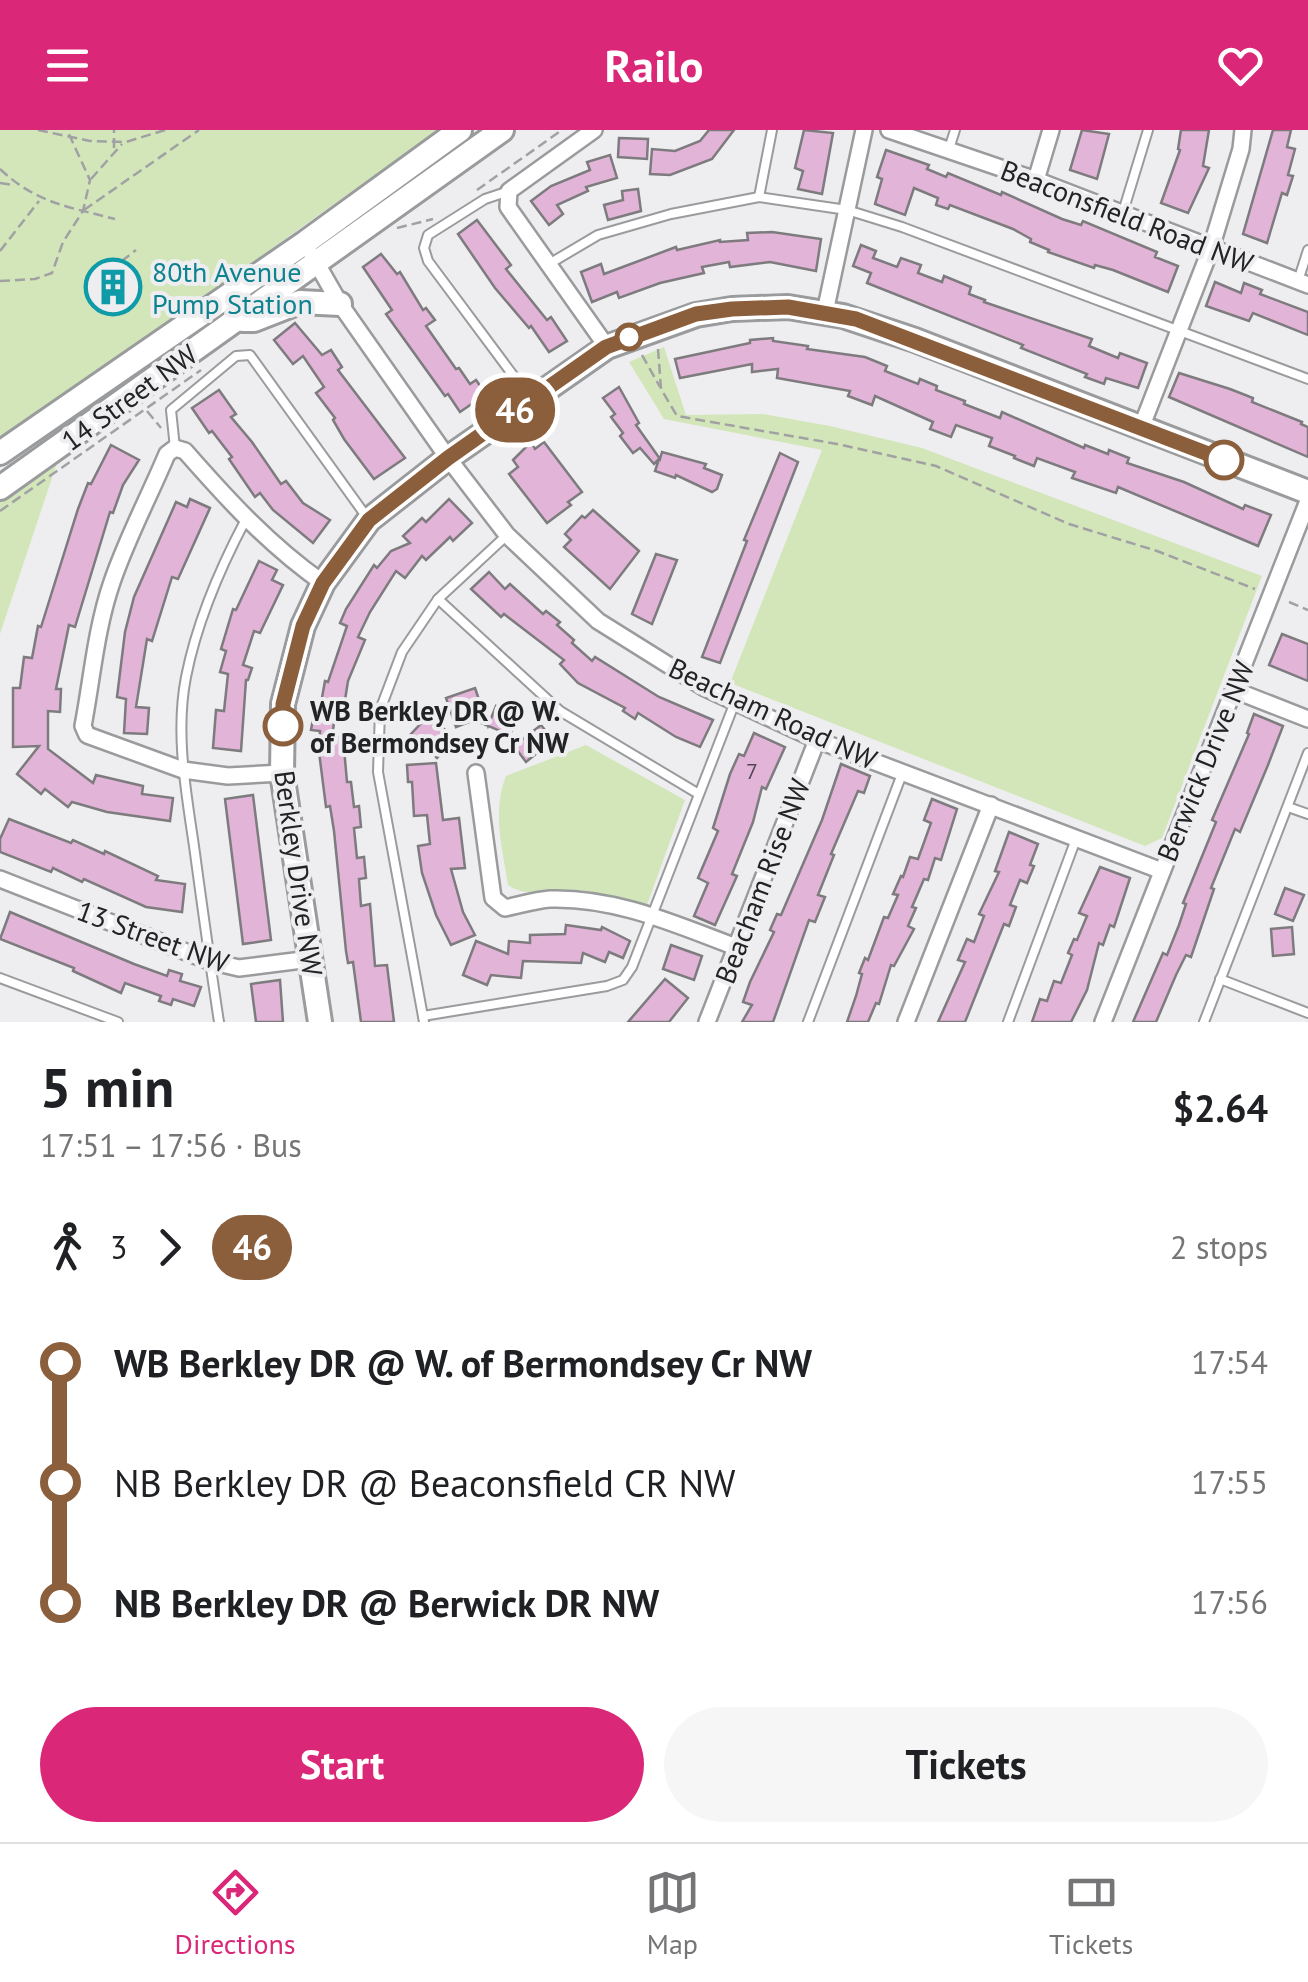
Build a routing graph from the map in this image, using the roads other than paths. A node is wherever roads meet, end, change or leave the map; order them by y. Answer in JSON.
{"nodes":[{"id":1,"x":460,"y":130,"type":"edge"},
{"id":2,"x":502,"y":130,"type":"edge"},
{"id":3,"x":594,"y":130,"type":"edge"},
{"id":4,"x":772,"y":130,"type":"edge"},
{"id":5,"x":864,"y":130,"type":"edge"},
{"id":6,"x":888,"y":130,"type":"edge"},
{"id":7,"x":955,"y":130,"type":"edge"},
{"id":8,"x":1051,"y":130,"type":"edge"},
{"id":9,"x":1148,"y":130,"type":"edge"},
{"id":10,"x":1243,"y":130,"type":"edge"},
{"id":11,"x":949,"y":149,"type":"junction"},
{"id":12,"x":1036,"y":180,"type":"junction"},
{"id":13,"x":509,"y":191,"type":"junction"},
{"id":14,"x":759,"y":197,"type":"junction"},
{"id":15,"x":847,"y":210,"type":"junction"},
{"id":16,"x":1122,"y":212,"type":"junction"},
{"id":17,"x":1211,"y":248,"type":"junction"},
{"id":18,"x":1308,"y":250,"type":"edge"},
{"id":19,"x":311,"y":252,"type":"junction"},
{"id":20,"x":549,"y":264,"type":"junction"},
{"id":21,"x":1303,"y":284,"type":"edge"},
{"id":22,"x":340,"y":304,"type":"junction"},
{"id":23,"x":825,"y":312,"type":"junction"},
{"id":24,"x":234,"y":319,"type":"junction"},
{"id":25,"x":1178,"y":331,"type":"junction"},
{"id":26,"x":606,"y":347,"type":"junction"},
{"id":27,"x":1308,"y":379,"type":"edge"},
{"id":28,"x":531,"y":399,"type":"junction"},
{"id":29,"x":1140,"y":428,"type":"junction"},
{"id":30,"x":175,"y":448,"type":"junction"},
{"id":31,"x":0,"y":454,"type":"edge"},
{"id":32,"x":448,"y":458,"type":"junction"},
{"id":33,"x":0,"y":488,"type":"edge"},
{"id":34,"x":1308,"y":492,"type":"edge"},
{"id":35,"x":1308,"y":501,"type":"edge"},
{"id":36,"x":246,"y":520,"type":"junction"},
{"id":37,"x":369,"y":520,"type":"junction"},
{"id":38,"x":507,"y":535,"type":"junction"},
{"id":39,"x":323,"y":583,"type":"junction"},
{"id":40,"x":438,"y":599,"type":"junction"},
{"id":41,"x":1234,"y":690,"type":"junction"},
{"id":42,"x":735,"y":702,"type":"junction"},
{"id":43,"x":1308,"y":719,"type":"edge"},
{"id":44,"x":818,"y":740,"type":"junction"},
{"id":45,"x":1308,"y":753,"type":"edge"},
{"id":46,"x":183,"y":770,"type":"junction"},
{"id":47,"x":903,"y":771,"type":"junction"},
{"id":48,"x":282,"y":773,"type":"junction"},
{"id":49,"x":476,"y":773,"type":"dead end"},
{"id":50,"x":697,"y":793,"type":"junction"},
{"id":51,"x":991,"y":805,"type":"junction"},
{"id":52,"x":1288,"y":807,"type":"junction"},
{"id":53,"x":1308,"y":814,"type":"edge"},
{"id":54,"x":1076,"y":839,"type":"junction"},
{"id":55,"x":1162,"y":871,"type":"junction"},
{"id":56,"x":0,"y":879,"type":"edge"},
{"id":57,"x":652,"y":915,"type":"junction"},
{"id":58,"x":736,"y":948,"type":"junction"},
{"id":59,"x":310,"y":959,"type":"junction"},
{"id":60,"x":209,"y":961,"type":"junction"},
{"id":61,"x":0,"y":978,"type":"edge"},
{"id":62,"x":1220,"y":979,"type":"junction"},
{"id":63,"x":1308,"y":1013,"type":"edge"},
{"id":64,"x":424,"y":1019,"type":"edge"},
{"id":65,"x":118,"y":1022,"type":"edge"},
{"id":66,"x":218,"y":1022,"type":"edge"},
{"id":67,"x":320,"y":1022,"type":"edge"},
{"id":68,"x":707,"y":1022,"type":"edge"},
{"id":69,"x":808,"y":1022,"type":"edge"},
{"id":70,"x":906,"y":1022,"type":"edge"},
{"id":71,"x":1008,"y":1022,"type":"edge"},
{"id":72,"x":1104,"y":1022,"type":"edge"},
{"id":73,"x":1204,"y":1022,"type":"edge"}],
"edges":[{"from":1,"to":19,"type":"street","name":"14 Street NW"},
{"from":2,"to":19,"type":"street","name":"14 Street NW"},
{"from":3,"to":13,"type":"street"},
{"from":4,"to":14,"type":"lane"},
{"from":5,"to":15,"type":"street"},
{"from":6,"to":11,"type":"street","name":"Beaconsfield Road NW"},
{"from":7,"to":11,"type":"lane"},
{"from":8,"to":12,"type":"street"},
{"from":9,"to":16,"type":"lane"},
{"from":10,"to":17,"type":"street"},
{"from":11,"to":12,"type":"street","name":"Beaconsfield Road NW"},
{"from":12,"to":16,"type":"street","name":"Beaconsfield Road NW"},
{"from":13,"to":20,"type":"street"},
{"from":13,"to":28,"type":"lane"},
{"from":14,"to":15,"type":"lane"},
{"from":14,"to":20,"type":"lane"},
{"from":15,"to":23,"type":"street"},
{"from":15,"to":25,"type":"lane"},
{"from":16,"to":17,"type":"street","name":"Beaconsfield Road NW"},
{"from":17,"to":21,"type":"street","name":"Beaconsfield Road NW"},
{"from":17,"to":25,"type":"street"},
{"from":18,"to":21,"type":"lane"},
{"from":19,"to":22,"type":"street","name":"Beacham Road NW"},
{"from":19,"to":24,"type":"street","name":"14 Street NW"},
{"from":19,"to":31,"type":"street","name":"14 Street NW"},
{"from":20,"to":26,"type":"street"},
{"from":22,"to":24,"type":"street"},
{"from":22,"to":32,"type":"street","name":"Beacham Road NW"},
{"from":23,"to":26,"type":"street","name":"Berkley Drive NW"},
{"from":23,"to":29,"type":"street","name":"Berkley Drive NW"},
{"from":24,"to":33,"type":"street","name":"14 Street NW"},
{"from":25,"to":27,"type":"lane"},
{"from":25,"to":29,"type":"street"},
{"from":26,"to":28,"type":"street","name":"Berkley Drive NW"},
{"from":28,"to":32,"type":"street","name":"Berkley Drive NW"},
{"from":29,"to":34,"type":"street","name":"Berkley Drive NW"},
{"from":30,"to":36,"type":"street"},
{"from":30,"to":37,"type":"lane"},
{"from":30,"to":46,"type":"street"},
{"from":32,"to":37,"type":"street","name":"Berkley Drive NW"},
{"from":32,"to":38,"type":"street","name":"Beacham Road NW"},
{"from":35,"to":41,"type":"street","name":"Berwick Drive NW"},
{"from":36,"to":39,"type":"street"},
{"from":36,"to":46,"type":"lane"},
{"from":37,"to":39,"type":"street","name":"Berkley Drive NW"},
{"from":38,"to":40,"type":"lane"},
{"from":38,"to":42,"type":"street","name":"Beacham Road NW"},
{"from":39,"to":48,"type":"street","name":"Berkley Drive NW"},
{"from":40,"to":50,"type":"lane"},
{"from":40,"to":64,"type":"lane"},
{"from":41,"to":43,"type":"street"},
{"from":41,"to":55,"type":"street","name":"Berwick Drive NW"},
{"from":42,"to":44,"type":"street","name":"Beacham Road NW"},
{"from":42,"to":50,"type":"lane"},
{"from":44,"to":47,"type":"street","name":"Beacham Road NW"},
{"from":44,"to":58,"type":"street","name":"Beacham Rise NW"},
{"from":45,"to":52,"type":"lane"},
{"from":46,"to":48,"type":"street"},
{"from":46,"to":60,"type":"lane"},
{"from":47,"to":51,"type":"street","name":"Beacham Road NW"},
{"from":47,"to":69,"type":"lane"},
{"from":48,"to":59,"type":"street","name":"Berkley Drive NW"},
{"from":49,"to":57,"type":"street"},
{"from":50,"to":57,"type":"lane"},
{"from":51,"to":54,"type":"street","name":"Beacham Road NW"},
{"from":51,"to":70,"type":"street"},
{"from":52,"to":53,"type":"lane"},
{"from":52,"to":62,"type":"lane"},
{"from":54,"to":55,"type":"street","name":"Beacham Road NW"},
{"from":54,"to":71,"type":"lane"},
{"from":55,"to":72,"type":"street","name":"Berwick Drive NW"},
{"from":56,"to":60,"type":"street","name":"13 Street NW"},
{"from":57,"to":58,"type":"street"},
{"from":57,"to":64,"type":"lane"},
{"from":58,"to":68,"type":"street","name":"Beacham Rise NW"},
{"from":59,"to":60,"type":"street","name":"13 Street NW"},
{"from":59,"to":67,"type":"street","name":"Berkley Drive NW"},
{"from":60,"to":66,"type":"lane"},
{"from":61,"to":65,"type":"lane"},
{"from":62,"to":63,"type":"lane"},
{"from":62,"to":73,"type":"lane"}]}
